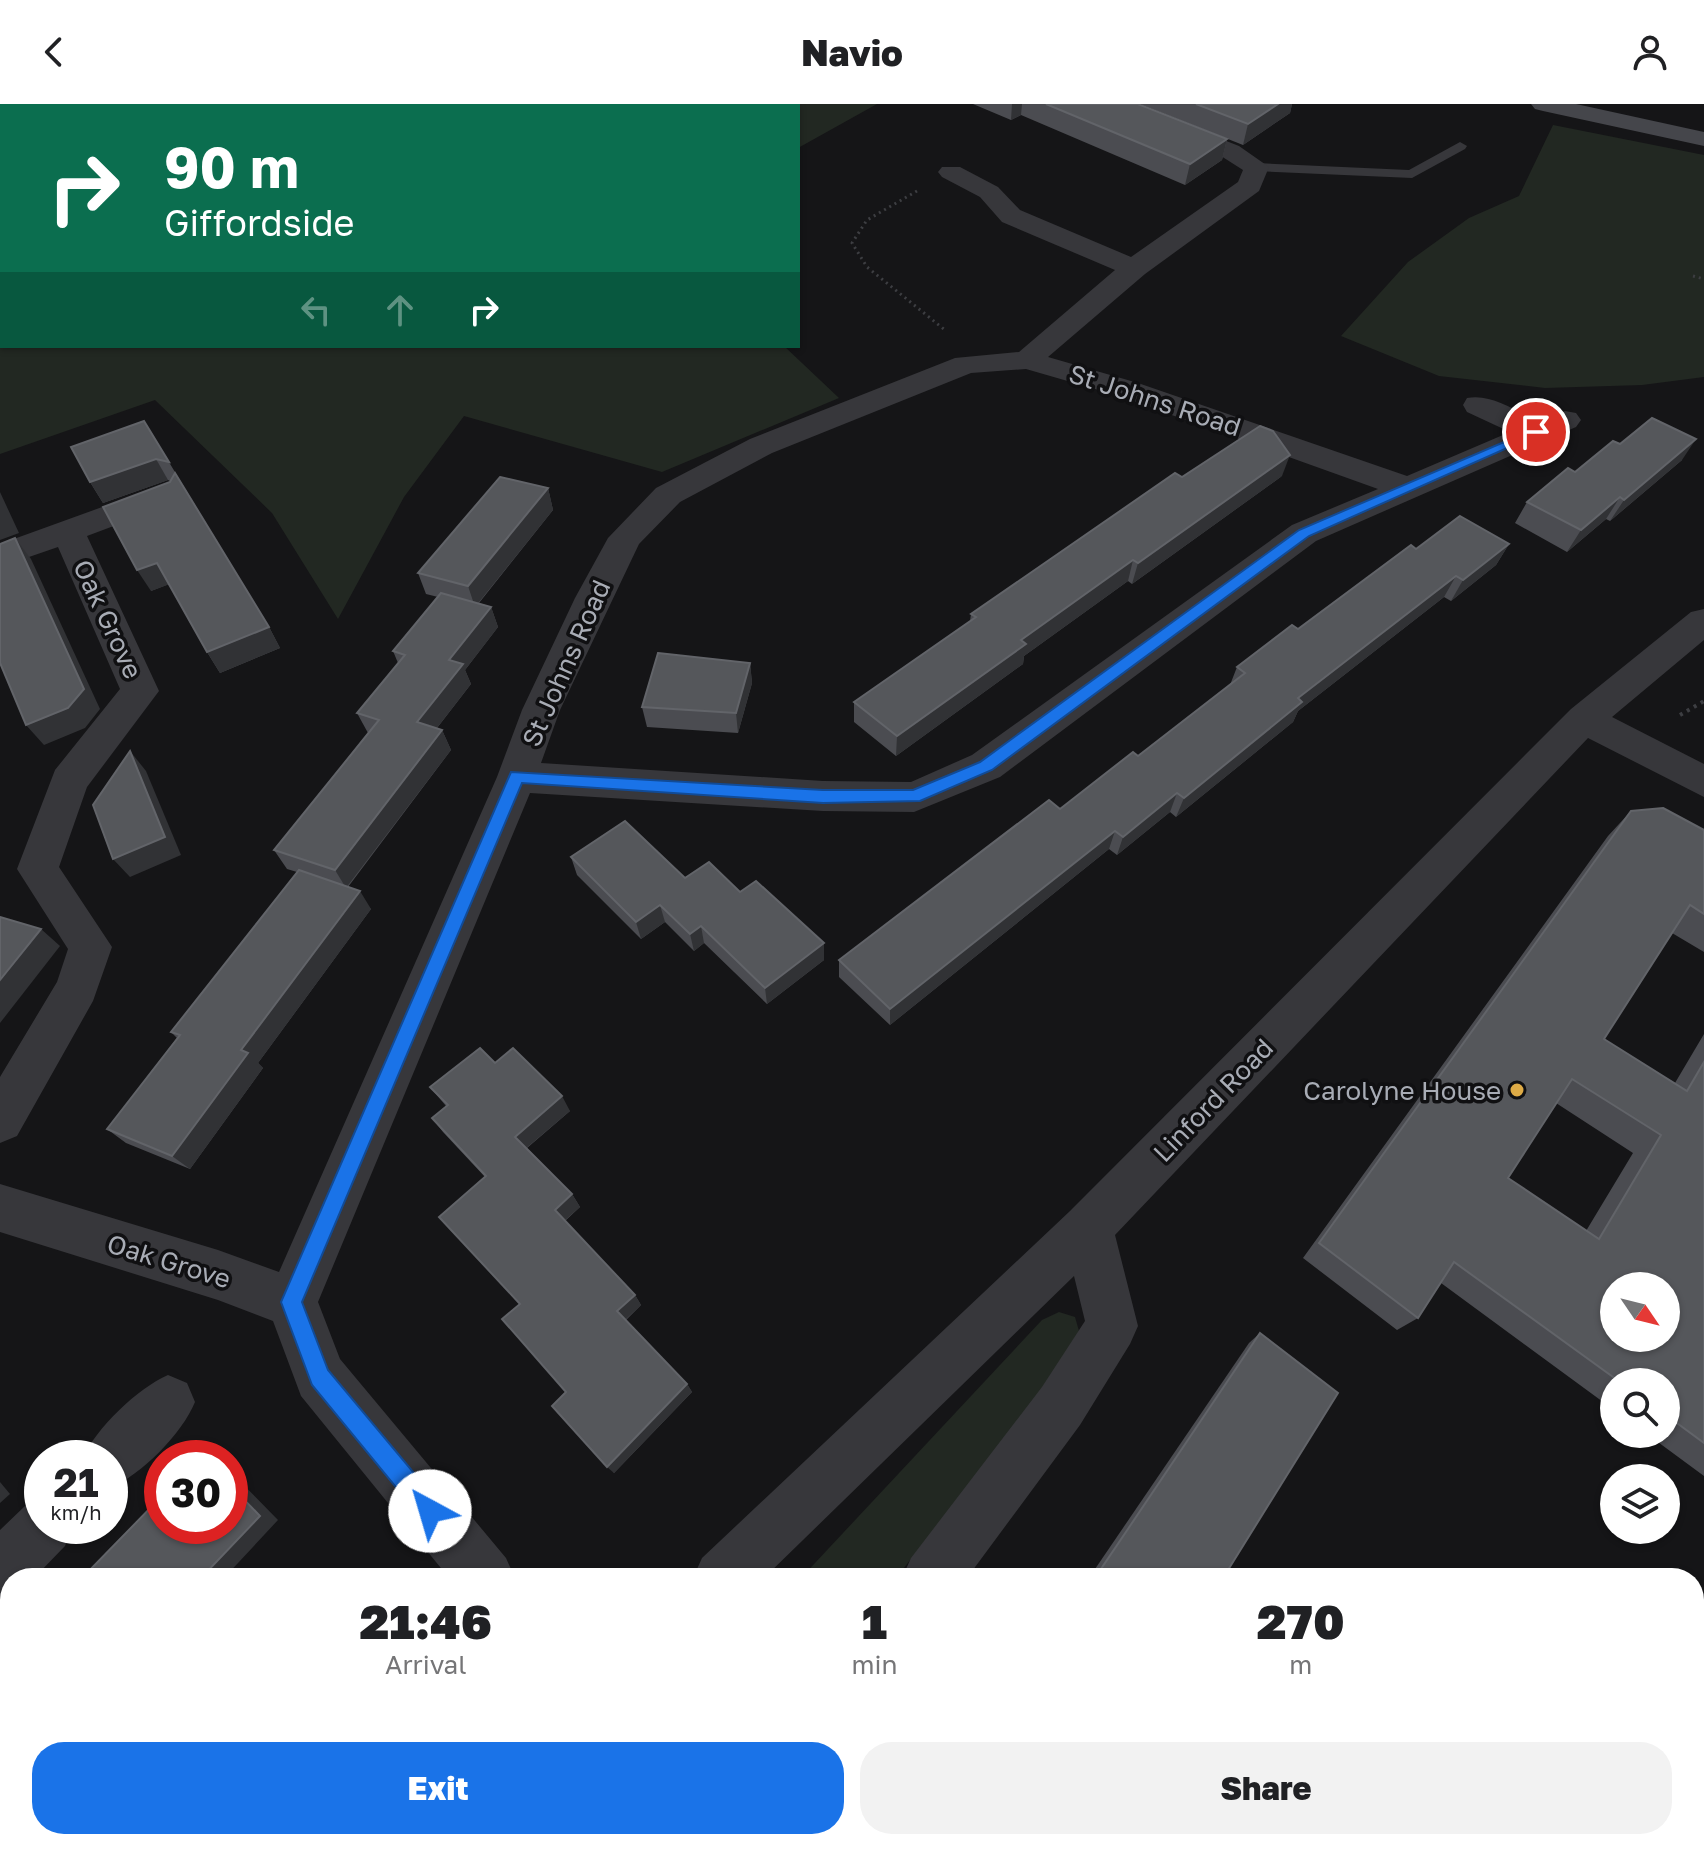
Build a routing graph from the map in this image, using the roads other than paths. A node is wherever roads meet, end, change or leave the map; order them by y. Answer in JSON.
{"nodes":[{"id":1,"x":1111,"y":104,"type":"edge"},
{"id":2,"x":1543,"y":104,"type":"edge"},
{"id":3,"x":1704,"y":139,"type":"edge"},
{"id":4,"x":1460,"y":146,"type":"dead end"},
{"id":5,"x":1256,"y":167,"type":"junction"},
{"id":6,"x":951,"y":172,"type":"road end"},
{"id":7,"x":1133,"y":268,"type":"junction"},
{"id":8,"x":1027,"y":360,"type":"junction"},
{"id":9,"x":1478,"y":405,"type":"dead end"},
{"id":10,"x":1408,"y":488,"type":"junction"},
{"id":11,"x":169,"y":493,"type":"edge"},
{"id":12,"x":68,"y":532,"type":"junction"},
{"id":13,"x":0,"y":556,"type":"edge"},
{"id":14,"x":1704,"y":621,"type":"edge"},
{"id":15,"x":1584,"y":719,"type":"junction"},
{"id":16,"x":517,"y":777,"type":"junction"},
{"id":17,"x":1704,"y":782,"type":"edge"},
{"id":18,"x":0,"y":1121,"type":"edge"},
{"id":19,"x":0,"y":1208,"type":"edge"},
{"id":20,"x":1088,"y":1228,"type":"junction"},
{"id":21,"x":292,"y":1302,"type":"junction"},
{"id":22,"x":168,"y":1402,"type":"dead end"},
{"id":23,"x":128,"y":1442,"type":"edge"},
{"id":24,"x":27,"y":1544,"type":"edge"},
{"id":25,"x":3,"y":1568,"type":"edge"},
{"id":26,"x":478,"y":1568,"type":"edge"},
{"id":27,"x":732,"y":1568,"type":"edge"},
{"id":28,"x":939,"y":1568,"type":"edge"}],
"edges":[{"from":1,"to":5,"type":"street"},
{"from":2,"to":3,"type":"street"},
{"from":4,"to":5,"type":"lane"},
{"from":5,"to":7,"type":"street"},
{"from":6,"to":7,"type":"street"},
{"from":7,"to":8,"type":"street"},
{"from":8,"to":10,"type":"street","name":"St Johns Road"},
{"from":8,"to":16,"type":"street","name":"St Johns Road"},
{"from":9,"to":10,"type":"street"},
{"from":10,"to":16,"type":"street"},
{"from":11,"to":12,"type":"street","name":"Oak Grove"},
{"from":12,"to":13,"type":"street","name":"Oak Grove"},
{"from":12,"to":18,"type":"street","name":"Oak Grove"},
{"from":14,"to":15,"type":"street","name":"Linford Road"},
{"from":15,"to":17,"type":"street"},
{"from":15,"to":20,"type":"street","name":"Linford Road"},
{"from":16,"to":21,"type":"street","name":"St Johns Road"},
{"from":19,"to":21,"type":"street","name":"Oak Grove"},
{"from":20,"to":27,"type":"street","name":"Linford Road"},
{"from":20,"to":28,"type":"street"},
{"from":21,"to":26,"type":"street"},
{"from":22,"to":23,"type":"street"},
{"from":24,"to":25,"type":"street"}]}
